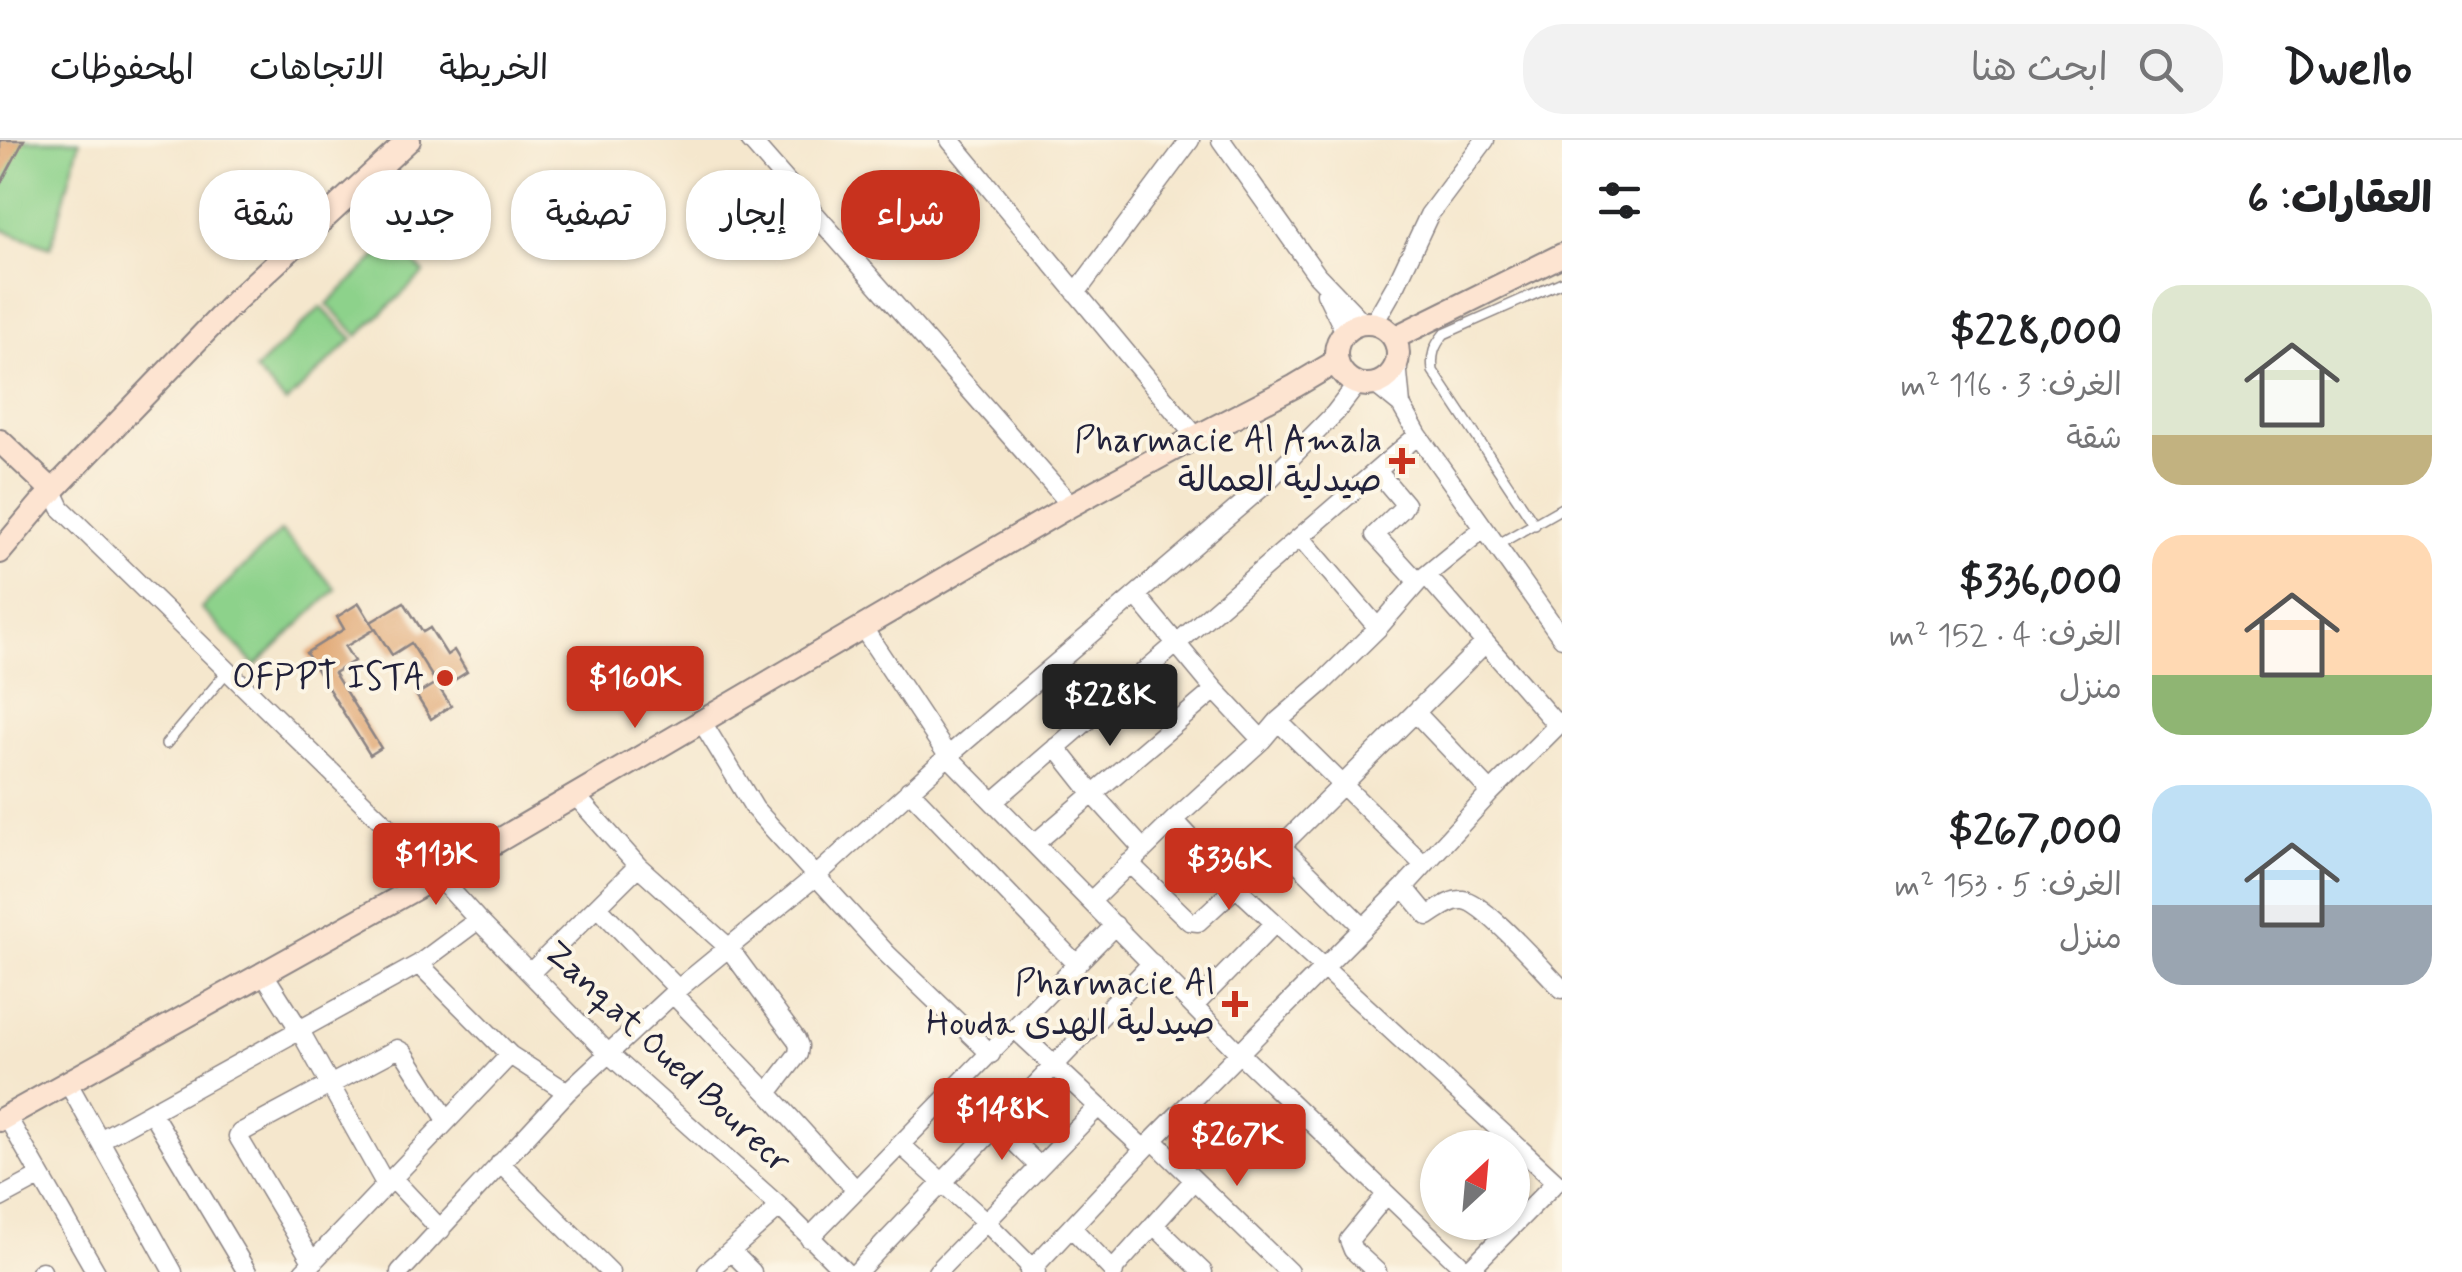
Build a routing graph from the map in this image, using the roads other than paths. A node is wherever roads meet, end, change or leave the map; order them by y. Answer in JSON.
{"nodes":[{"id":1,"x":409,"y":140,"type":"edge"},
{"id":2,"x":750,"y":140,"type":"edge"},
{"id":3,"x":950,"y":140,"type":"edge"},
{"id":4,"x":1190,"y":140,"type":"edge"},
{"id":5,"x":1221,"y":140,"type":"edge"},
{"id":6,"x":1486,"y":140,"type":"edge"},
{"id":7,"x":1562,"y":255,"type":"edge"},
{"id":8,"x":1562,"y":282,"type":"edge"},
{"id":9,"x":1076,"y":293,"type":"junction"},
{"id":10,"x":1380,"y":338,"type":"junction"},
{"id":11,"x":1353,"y":375,"type":"junction"},
{"id":12,"x":1401,"y":405,"type":"junction"},
{"id":13,"x":1418,"y":435,"type":"junction"},
{"id":14,"x":1196,"y":437,"type":"junction"},
{"id":15,"x":0,"y":441,"type":"edge"},
{"id":16,"x":0,"y":460,"type":"edge"},
{"id":17,"x":1377,"y":471,"type":"junction"},
{"id":18,"x":52,"y":500,"type":"junction"},
{"id":19,"x":1072,"y":506,"type":"junction"},
{"id":20,"x":1562,"y":508,"type":"edge"},
{"id":21,"x":1535,"y":524,"type":"junction"},
{"id":22,"x":1484,"y":528,"type":"junction"},
{"id":23,"x":1301,"y":538,"type":"junction"},
{"id":24,"x":1497,"y":546,"type":"junction"},
{"id":25,"x":0,"y":552,"type":"edge"},
{"id":26,"x":1422,"y":579,"type":"junction"},
{"id":27,"x":1136,"y":596,"type":"junction"},
{"id":28,"x":862,"y":628,"type":"junction"},
{"id":29,"x":1378,"y":628,"type":"junction"},
{"id":30,"x":1562,"y":638,"type":"edge"},
{"id":31,"x":1485,"y":643,"type":"junction"},
{"id":32,"x":1176,"y":645,"type":"junction"},
{"id":33,"x":228,"y":672,"type":"junction"},
{"id":34,"x":1216,"y":690,"type":"junction"},
{"id":35,"x":1416,"y":714,"type":"junction"},
{"id":36,"x":1278,"y":721,"type":"junction"},
{"id":37,"x":702,"y":722,"type":"junction"},
{"id":38,"x":1559,"y":723,"type":"edge"},
{"id":39,"x":1262,"y":740,"type":"junction"},
{"id":40,"x":166,"y":744,"type":"dead end"},
{"id":41,"x":1056,"y":747,"type":"junction"},
{"id":42,"x":948,"y":756,"type":"junction"},
{"id":43,"x":1344,"y":784,"type":"junction"},
{"id":44,"x":909,"y":790,"type":"junction"},
{"id":45,"x":1491,"y":792,"type":"junction"},
{"id":46,"x":1094,"y":795,"type":"junction"},
{"id":47,"x":576,"y":796,"type":"junction"},
{"id":48,"x":994,"y":802,"type":"junction"},
{"id":49,"x":1174,"y":820,"type":"junction"},
{"id":50,"x":1034,"y":844,"type":"junction"},
{"id":51,"x":1281,"y":846,"type":"junction"},
{"id":52,"x":1143,"y":849,"type":"junction"},
{"id":53,"x":1129,"y":863,"type":"junction"},
{"id":54,"x":1423,"y":864,"type":"junction"},
{"id":55,"x":638,"y":866,"type":"junction"},
{"id":56,"x":438,"y":876,"type":"junction"},
{"id":57,"x":816,"y":876,"type":"junction"},
{"id":58,"x":1404,"y":887,"type":"junction"},
{"id":59,"x":1237,"y":888,"type":"junction"},
{"id":60,"x":1091,"y":901,"type":"junction"},
{"id":61,"x":598,"y":907,"type":"junction"},
{"id":62,"x":478,"y":920,"type":"junction"},
{"id":63,"x":1275,"y":923,"type":"junction"},
{"id":64,"x":1114,"y":926,"type":"junction"},
{"id":65,"x":1363,"y":927,"type":"junction"},
{"id":66,"x":728,"y":947,"type":"junction"},
{"id":67,"x":1152,"y":963,"type":"junction"},
{"id":68,"x":419,"y":964,"type":"junction"},
{"id":69,"x":1077,"y":965,"type":"junction"},
{"id":70,"x":1324,"y":968,"type":"junction"},
{"id":71,"x":530,"y":973,"type":"junction"},
{"id":72,"x":264,"y":974,"type":"junction"},
{"id":73,"x":1562,"y":989,"type":"edge"},
{"id":74,"x":675,"y":992,"type":"junction"},
{"id":75,"x":1194,"y":1006,"type":"junction"},
{"id":76,"x":1015,"y":1028,"type":"junction"},
{"id":77,"x":298,"y":1030,"type":"junction"},
{"id":78,"x":608,"y":1053,"type":"junction"},
{"id":79,"x":1239,"y":1053,"type":"junction"},
{"id":80,"x":991,"y":1054,"type":"junction"},
{"id":81,"x":510,"y":1055,"type":"junction"},
{"id":82,"x":1056,"y":1066,"type":"junction"},
{"id":83,"x":68,"y":1083,"type":"junction"},
{"id":84,"x":330,"y":1085,"type":"junction"},
{"id":85,"x":567,"y":1092,"type":"junction"},
{"id":86,"x":768,"y":1092,"type":"junction"},
{"id":87,"x":1098,"y":1107,"type":"junction"},
{"id":88,"x":152,"y":1113,"type":"junction"},
{"id":89,"x":3,"y":1118,"type":"edge"},
{"id":90,"x":447,"y":1120,"type":"junction"},
{"id":91,"x":998,"y":1126,"type":"junction"},
{"id":92,"x":100,"y":1140,"type":"junction"},
{"id":93,"x":1148,"y":1144,"type":"junction"},
{"id":94,"x":900,"y":1145,"type":"junction"},
{"id":95,"x":500,"y":1163,"type":"junction"},
{"id":96,"x":1038,"y":1166,"type":"junction"},
{"id":97,"x":42,"y":1176,"type":"junction"},
{"id":98,"x":1559,"y":1178,"type":"edge"},
{"id":99,"x":1194,"y":1180,"type":"junction"},
{"id":100,"x":389,"y":1182,"type":"junction"},
{"id":101,"x":941,"y":1183,"type":"junction"},
{"id":102,"x":856,"y":1190,"type":"junction"},
{"id":103,"x":1386,"y":1195,"type":"junction"},
{"id":104,"x":0,"y":1198,"type":"edge"},
{"id":105,"x":780,"y":1207,"type":"junction"},
{"id":106,"x":986,"y":1222,"type":"junction"},
{"id":107,"x":1154,"y":1225,"type":"junction"},
{"id":108,"x":1071,"y":1227,"type":"junction"},
{"id":109,"x":441,"y":1230,"type":"junction"},
{"id":110,"x":810,"y":1238,"type":"junction"},
{"id":111,"x":731,"y":1251,"type":"junction"},
{"id":112,"x":308,"y":1267,"type":"edge"},
{"id":113,"x":169,"y":1270,"type":"edge"},
{"id":114,"x":1032,"y":1271,"type":"edge"},
{"id":115,"x":1113,"y":1271,"type":"edge"},
{"id":116,"x":96,"y":1272,"type":"edge"},
{"id":117,"x":248,"y":1272,"type":"edge"},
{"id":118,"x":400,"y":1272,"type":"edge"},
{"id":119,"x":610,"y":1272,"type":"edge"},
{"id":120,"x":707,"y":1272,"type":"edge"},
{"id":121,"x":752,"y":1272,"type":"edge"},
{"id":122,"x":845,"y":1272,"type":"edge"},
{"id":123,"x":857,"y":1272,"type":"edge"},
{"id":124,"x":937,"y":1272,"type":"edge"},
{"id":125,"x":1203,"y":1272,"type":"edge"},
{"id":126,"x":1289,"y":1272,"type":"edge"},
{"id":127,"x":1378,"y":1272,"type":"edge"},
{"id":128,"x":1467,"y":1272,"type":"edge"}],
"edges":[{"from":1,"to":18,"type":"street"},
{"from":2,"to":19,"type":"street"},
{"from":3,"to":9,"type":"street"},
{"from":4,"to":9,"type":"street"},
{"from":5,"to":10,"type":"street"},
{"from":6,"to":10,"type":"street"},
{"from":7,"to":10,"type":"street"},
{"from":8,"to":21,"type":"lane"},
{"from":9,"to":14,"type":"street"},
{"from":10,"to":11,"type":"street"},
{"from":10,"to":11,"type":"street"},
{"from":10,"to":12,"type":"street"},
{"from":11,"to":12,"type":"street"},
{"from":11,"to":14,"type":"street"},
{"from":11,"to":27,"type":"street"},
{"from":12,"to":13,"type":"street"},
{"from":13,"to":17,"type":"street"},
{"from":13,"to":22,"type":"street"},
{"from":14,"to":19,"type":"street"},
{"from":15,"to":18,"type":"street"},
{"from":16,"to":18,"type":"street"},
{"from":17,"to":23,"type":"street"},
{"from":17,"to":26,"type":"street"},
{"from":18,"to":25,"type":"street"},
{"from":18,"to":33,"type":"street","name":"Zanqat Oued Bourecr"},
{"from":19,"to":28,"type":"street"},
{"from":20,"to":21,"type":"lane"},
{"from":21,"to":24,"type":"lane"},
{"from":22,"to":24,"type":"street"},
{"from":22,"to":26,"type":"street"},
{"from":23,"to":29,"type":"street"},
{"from":23,"to":32,"type":"street"},
{"from":24,"to":30,"type":"street"},
{"from":26,"to":29,"type":"street"},
{"from":26,"to":31,"type":"street"},
{"from":27,"to":32,"type":"street"},
{"from":27,"to":42,"type":"street"},
{"from":28,"to":37,"type":"street"},
{"from":28,"to":42,"type":"street"},
{"from":29,"to":36,"type":"street"},
{"from":31,"to":35,"type":"street"},
{"from":31,"to":38,"type":"street"},
{"from":32,"to":34,"type":"street"},
{"from":32,"to":41,"type":"street"},
{"from":33,"to":40,"type":"lane"},
{"from":33,"to":56,"type":"street","name":"Zanqat Oued Bourecr"},
{"from":34,"to":39,"type":"street"},
{"from":34,"to":46,"type":"street"},
{"from":35,"to":43,"type":"street"},
{"from":35,"to":45,"type":"street"},
{"from":36,"to":39,"type":"street"},
{"from":36,"to":43,"type":"street"},
{"from":37,"to":47,"type":"street"},
{"from":37,"to":57,"type":"street"},
{"from":38,"to":45,"type":"street"},
{"from":39,"to":49,"type":"street"},
{"from":41,"to":46,"type":"street"},
{"from":41,"to":48,"type":"street"},
{"from":42,"to":44,"type":"street"},
{"from":42,"to":48,"type":"street"},
{"from":43,"to":51,"type":"street"},
{"from":43,"to":54,"type":"street"},
{"from":44,"to":57,"type":"street"},
{"from":44,"to":69,"type":"street"},
{"from":45,"to":54,"type":"street"},
{"from":46,"to":50,"type":"street"},
{"from":46,"to":52,"type":"street"},
{"from":47,"to":55,"type":"street"},
{"from":47,"to":56,"type":"street"},
{"from":48,"to":50,"type":"street"},
{"from":49,"to":52,"type":"street"},
{"from":49,"to":59,"type":"street"},
{"from":50,"to":60,"type":"street"},
{"from":51,"to":59,"type":"street"},
{"from":51,"to":65,"type":"street"},
{"from":52,"to":53,"type":"street"},
{"from":53,"to":59,"type":"street"},
{"from":53,"to":60,"type":"street"},
{"from":54,"to":58,"type":"street"},
{"from":55,"to":61,"type":"street"},
{"from":55,"to":66,"type":"street"},
{"from":56,"to":62,"type":"street","name":"Zanqat Oued Bourecr"},
{"from":56,"to":72,"type":"street"},
{"from":57,"to":66,"type":"street"},
{"from":57,"to":80,"type":"street"},
{"from":58,"to":65,"type":"street"},
{"from":58,"to":73,"type":"street"},
{"from":59,"to":63,"type":"street"},
{"from":60,"to":64,"type":"street"},
{"from":61,"to":71,"type":"street"},
{"from":61,"to":74,"type":"street"},
{"from":62,"to":68,"type":"street"},
{"from":62,"to":71,"type":"street","name":"Zanqat Oued Bourecr"},
{"from":63,"to":70,"type":"street"},
{"from":63,"to":75,"type":"street"},
{"from":64,"to":67,"type":"street"},
{"from":64,"to":69,"type":"street"},
{"from":65,"to":70,"type":"street"},
{"from":66,"to":74,"type":"street"},
{"from":66,"to":86,"type":"street"},
{"from":67,"to":75,"type":"street"},
{"from":67,"to":82,"type":"street"},
{"from":68,"to":77,"type":"street"},
{"from":68,"to":81,"type":"street"},
{"from":69,"to":76,"type":"street"},
{"from":70,"to":79,"type":"street"},
{"from":70,"to":98,"type":"street"},
{"from":71,"to":78,"type":"street","name":"Zanqat Oued Bourecr"},
{"from":72,"to":77,"type":"street"},
{"from":72,"to":83,"type":"street"},
{"from":74,"to":78,"type":"street"},
{"from":74,"to":86,"type":"street"},
{"from":75,"to":79,"type":"street"},
{"from":76,"to":80,"type":"street"},
{"from":76,"to":82,"type":"street"},
{"from":77,"to":84,"type":"street"},
{"from":77,"to":88,"type":"street"},
{"from":78,"to":85,"type":"street"},
{"from":78,"to":105,"type":"street","name":"Zanqat Oued Bourecr"},
{"from":79,"to":93,"type":"street"},
{"from":79,"to":103,"type":"street"},
{"from":80,"to":94,"type":"street"},
{"from":81,"to":85,"type":"street"},
{"from":81,"to":90,"type":"street"},
{"from":82,"to":87,"type":"street"},
{"from":82,"to":91,"type":"street"},
{"from":83,"to":89,"type":"street"},
{"from":83,"to":92,"type":"street"},
{"from":84,"to":90,"type":"street"},
{"from":84,"to":100,"type":"street"},
{"from":84,"to":112,"type":"street"},
{"from":85,"to":95,"type":"street"},
{"from":86,"to":102,"type":"street"},
{"from":87,"to":93,"type":"street"},
{"from":87,"to":96,"type":"street"},
{"from":88,"to":92,"type":"street"},
{"from":88,"to":117,"type":"street"},
{"from":89,"to":97,"type":"street"},
{"from":90,"to":100,"type":"street"},
{"from":91,"to":96,"type":"street"},
{"from":91,"to":101,"type":"street"},
{"from":92,"to":113,"type":"street"},
{"from":93,"to":99,"type":"street"},
{"from":93,"to":108,"type":"street"},
{"from":94,"to":101,"type":"street"},
{"from":94,"to":102,"type":"street"},
{"from":95,"to":109,"type":"street"},
{"from":95,"to":119,"type":"street"},
{"from":96,"to":106,"type":"street"},
{"from":97,"to":104,"type":"street"},
{"from":97,"to":116,"type":"street"},
{"from":98,"to":128,"type":"street"},
{"from":99,"to":107,"type":"street"},
{"from":99,"to":126,"type":"street"},
{"from":100,"to":109,"type":"street"},
{"from":100,"to":112,"type":"street"},
{"from":101,"to":106,"type":"street"},
{"from":101,"to":123,"type":"street"},
{"from":102,"to":110,"type":"street"},
{"from":103,"to":127,"type":"street"},
{"from":103,"to":128,"type":"street"},
{"from":105,"to":110,"type":"street","name":"Zanqat Oued Bourecr"},
{"from":105,"to":111,"type":"street"},
{"from":106,"to":114,"type":"street"},
{"from":106,"to":124,"type":"street"},
{"from":107,"to":115,"type":"street"},
{"from":107,"to":125,"type":"street"},
{"from":108,"to":114,"type":"street"},
{"from":108,"to":115,"type":"street"},
{"from":109,"to":118,"type":"street"},
{"from":110,"to":122,"type":"street","name":"Zanqat Oued Bourecr"},
{"from":111,"to":120,"type":"street"},
{"from":111,"to":121,"type":"street"}]}
